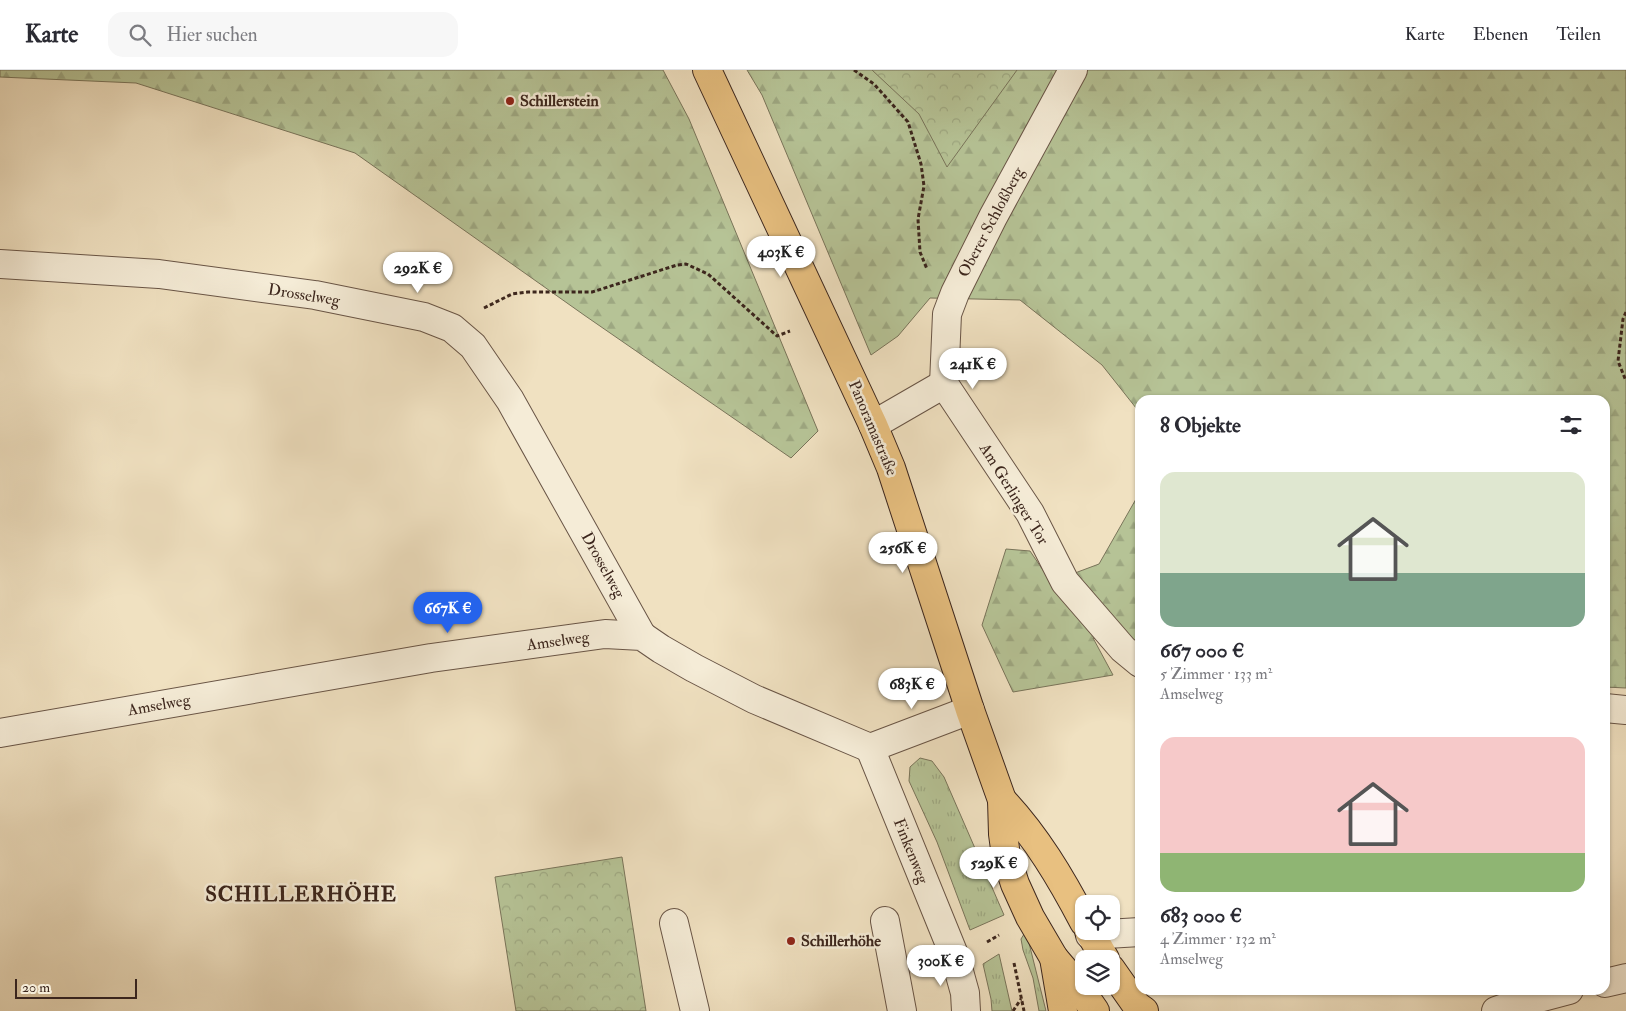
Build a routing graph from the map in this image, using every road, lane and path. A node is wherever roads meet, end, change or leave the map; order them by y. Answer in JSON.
{"nodes":[{"id":1,"x":707,"y":70,"type":"edge"},
{"id":2,"x":854,"y":70,"type":"edge"},
{"id":3,"x":1073,"y":70,"type":"edge"},
{"id":4,"x":0,"y":264,"type":"edge"},
{"id":5,"x":928,"y":272,"type":"dead end"},
{"id":6,"x":1626,"y":312,"type":"edge"},
{"id":7,"x":822,"y":316,"type":"junction"},
{"id":8,"x":452,"y":328,"type":"junction"},
{"id":9,"x":1626,"y":382,"type":"edge"},
{"id":10,"x":944,"y":384,"type":"junction"},
{"id":11,"x":873,"y":424,"type":"junction"},
{"id":12,"x":642,"y":636,"type":"junction"},
{"id":13,"x":1135,"y":659,"type":"edge"},
{"id":14,"x":1610,"y":708,"type":"edge"},
{"id":15,"x":970,"y":710,"type":"junction"},
{"id":16,"x":1626,"y":710,"type":"edge"},
{"id":17,"x":0,"y":733,"type":"edge"},
{"id":18,"x":870,"y":748,"type":"junction"},
{"id":19,"x":1002,"y":800,"type":"junction"},
{"id":20,"x":1075,"y":905,"type":"edge"},
{"id":21,"x":885,"y":921,"type":"dead end"},
{"id":22,"x":674,"y":923,"type":"dead end"},
{"id":23,"x":1120,"y":931,"type":"edge"},
{"id":24,"x":1135,"y":932,"type":"edge"},
{"id":25,"x":1013,"y":956,"type":"dead end"},
{"id":26,"x":1054,"y":958,"type":"junction"},
{"id":27,"x":1626,"y":978,"type":"edge"},
{"id":28,"x":1610,"y":981,"type":"edge"},
{"id":29,"x":1120,"y":982,"type":"edge"},
{"id":30,"x":1540,"y":995,"type":"edge"},
{"id":31,"x":1021,"y":999,"type":"junction"},
{"id":32,"x":1505,"y":1001,"type":"edge"},
{"id":33,"x":695,"y":1011,"type":"edge"},
{"id":34,"x":902,"y":1011,"type":"edge"},
{"id":35,"x":966,"y":1011,"type":"edge"},
{"id":36,"x":1013,"y":1011,"type":"edge"},
{"id":37,"x":1024,"y":1011,"type":"edge"},
{"id":38,"x":1063,"y":1011,"type":"edge"},
{"id":39,"x":1095,"y":1011,"type":"edge"},
{"id":40,"x":1144,"y":1011,"type":"edge"}],
"edges":[{"from":1,"to":7,"type":"main road","name":"Panoramastraße"},
{"from":2,"to":5,"type":"path"},
{"from":3,"to":10,"type":"street","name":"Oberer Schloßberg"},
{"from":4,"to":8,"type":"street","name":"Drosselweg"},
{"from":6,"to":9,"type":"path"},
{"from":7,"to":8,"type":"path"},
{"from":7,"to":11,"type":"main road","name":"Panoramastraße"},
{"from":8,"to":12,"type":"street","name":"Drosselweg"},
{"from":10,"to":11,"type":"street"},
{"from":10,"to":13,"type":"street","name":"Am Gerlinger Tor"},
{"from":11,"to":15,"type":"main road","name":"Panoramastraße"},
{"from":12,"to":17,"type":"street","name":"Amselweg"},
{"from":12,"to":18,"type":"street"},
{"from":14,"to":16,"type":"street"},
{"from":15,"to":18,"type":"street"},
{"from":15,"to":19,"type":"main road","name":"Panoramastraße"},
{"from":18,"to":35,"type":"street","name":"Finkenweg"},
{"from":19,"to":20,"type":"main road","name":"Panoramastraße"},
{"from":19,"to":26,"type":"main road","name":"Panoramastraße"},
{"from":21,"to":34,"type":"street"},
{"from":22,"to":33,"type":"street"},
{"from":23,"to":24,"type":"street"},
{"from":25,"to":31,"type":"path"},
{"from":26,"to":38,"type":"main road"},
{"from":26,"to":39,"type":"main road","name":"Panoramastraße"},
{"from":27,"to":28,"type":"street"},
{"from":29,"to":40,"type":"main road"},
{"from":30,"to":32,"type":"street"},
{"from":31,"to":36,"type":"path"},
{"from":31,"to":37,"type":"path"}]}
